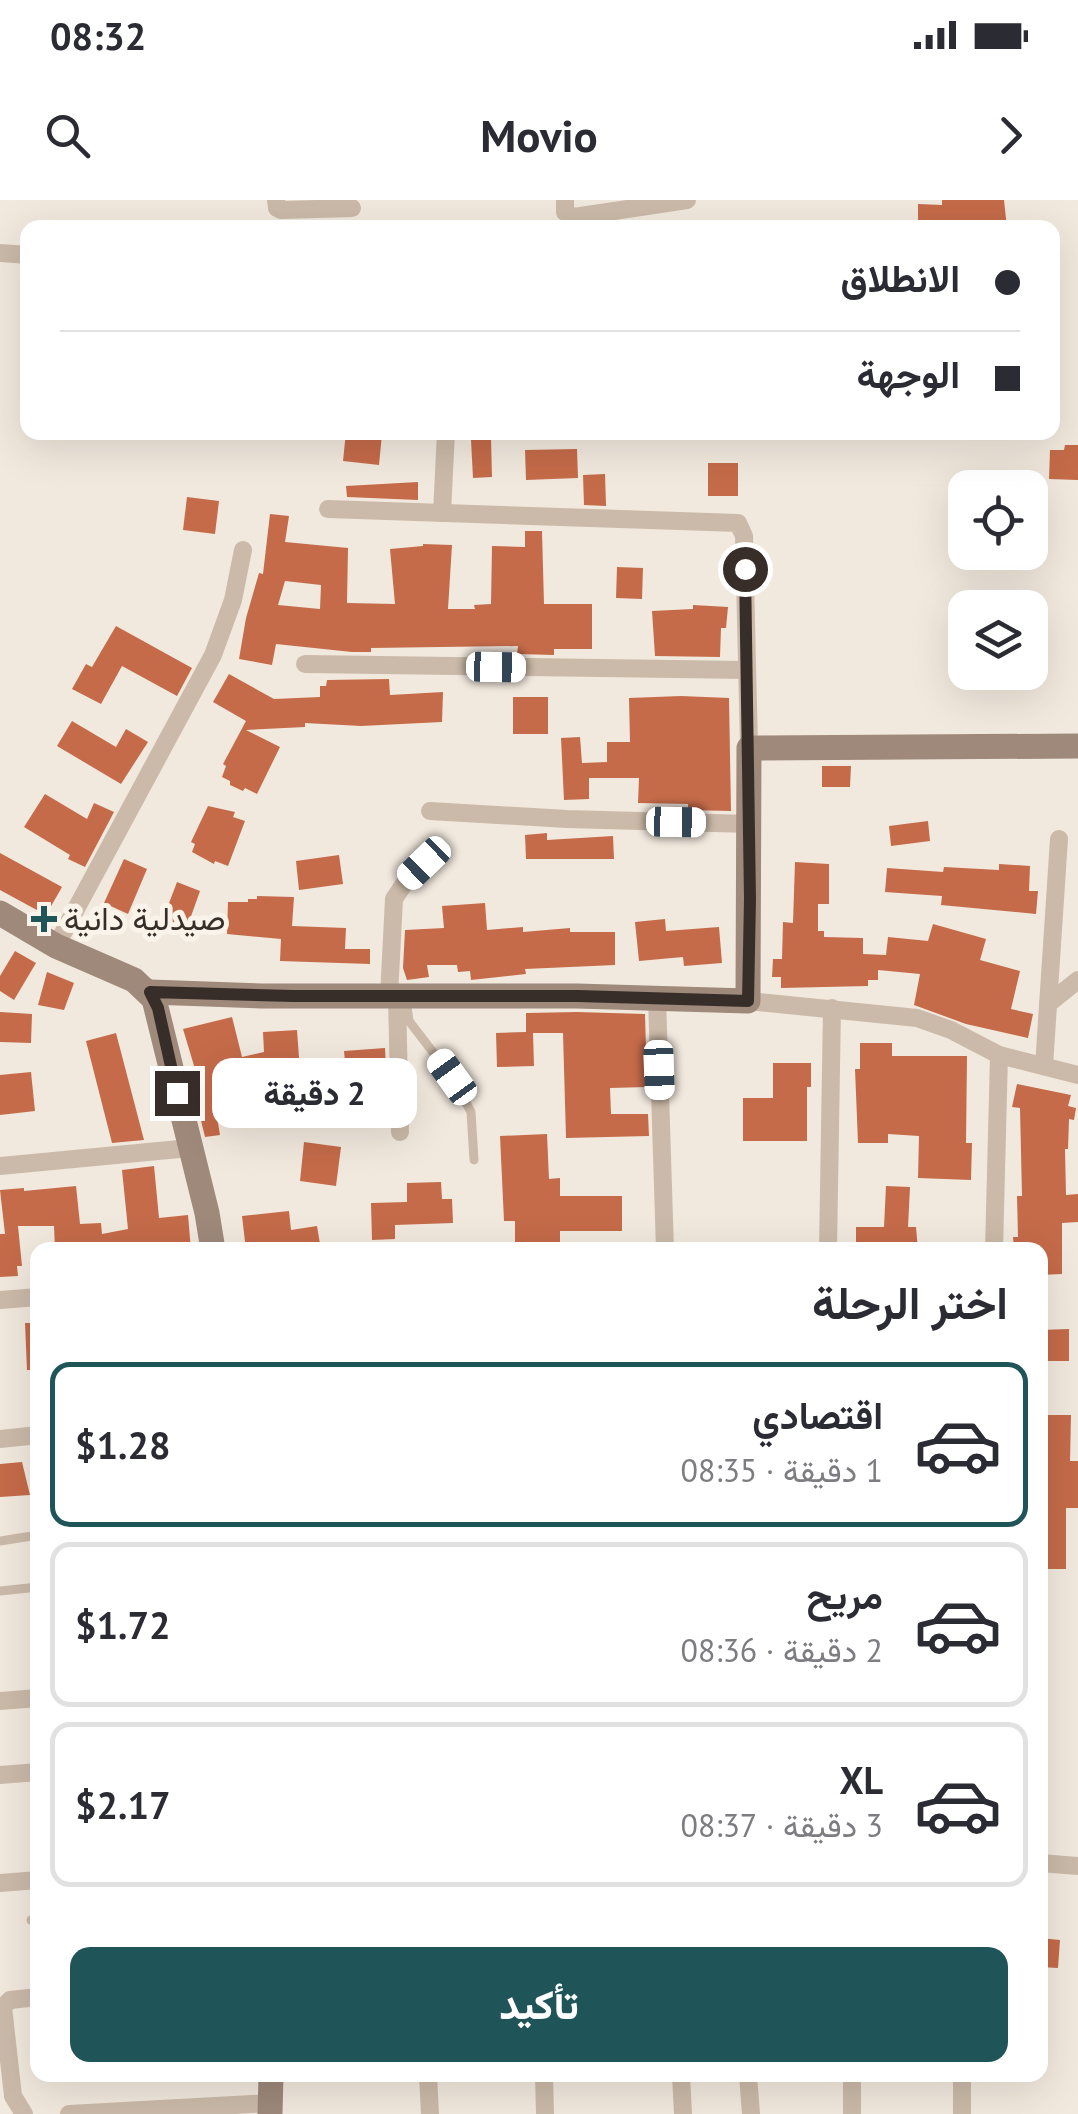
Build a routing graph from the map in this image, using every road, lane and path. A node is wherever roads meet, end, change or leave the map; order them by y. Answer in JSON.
{"nodes":[{"id":1,"x":276,"y":200,"type":"edge"},
{"id":2,"x":566,"y":200,"type":"edge"},
{"id":3,"x":687,"y":200,"type":"edge"},
{"id":4,"x":352,"y":208,"type":"dead end"},
{"id":5,"x":446,"y":440,"type":"edge"},
{"id":6,"x":328,"y":509,"type":"dead end"},
{"id":7,"x":442,"y":513,"type":"junction"},
{"id":8,"x":243,"y":550,"type":"dead end"},
{"id":9,"x":305,"y":664,"type":"dead end"},
{"id":10,"x":747,"y":670,"type":"junction"},
{"id":11,"x":1078,"y":746,"type":"edge"},
{"id":12,"x":749,"y":748,"type":"junction"},
{"id":13,"x":430,"y":810,"type":"dead end"},
{"id":14,"x":750,"y":824,"type":"junction"},
{"id":15,"x":1059,"y":840,"type":"dead end"},
{"id":16,"x":424,"y":863,"type":"dead end"},
{"id":17,"x":0,"y":913,"type":"edge"},
{"id":18,"x":56,"y":946,"type":"junction"},
{"id":19,"x":1078,"y":980,"type":"edge"},
{"id":20,"x":150,"y":992,"type":"junction"},
{"id":21,"x":397,"y":996,"type":"junction"},
{"id":22,"x":657,"y":998,"type":"junction"},
{"id":23,"x":748,"y":1001,"type":"junction"},
{"id":24,"x":1048,"y":1004,"type":"junction"},
{"id":25,"x":832,"y":1008,"type":"junction"},
{"id":26,"x":998,"y":1055,"type":"junction"},
{"id":27,"x":1044,"y":1066,"type":"junction"},
{"id":28,"x":1078,"y":1075,"type":"edge"},
{"id":29,"x":400,"y":1132,"type":"dead end"},
{"id":30,"x":190,"y":1148,"type":"junction"},
{"id":31,"x":474,"y":1160,"type":"dead end"},
{"id":32,"x":0,"y":1166,"type":"edge"},
{"id":33,"x":211,"y":1242,"type":"edge"},
{"id":34,"x":665,"y":1242,"type":"edge"},
{"id":35,"x":828,"y":1242,"type":"edge"},
{"id":36,"x":994,"y":1242,"type":"edge"},
{"id":37,"x":30,"y":1297,"type":"edge"},
{"id":38,"x":0,"y":1300,"type":"edge"},
{"id":39,"x":30,"y":1436,"type":"edge"},
{"id":40,"x":0,"y":1438,"type":"edge"},
{"id":41,"x":30,"y":1536,"type":"edge"},
{"id":42,"x":0,"y":1540,"type":"edge"},
{"id":43,"x":30,"y":1588,"type":"edge"},
{"id":44,"x":0,"y":1591,"type":"edge"},
{"id":45,"x":30,"y":1699,"type":"edge"},
{"id":46,"x":0,"y":1701,"type":"edge"},
{"id":47,"x":30,"y":1773,"type":"edge"},
{"id":48,"x":0,"y":1775,"type":"edge"},
{"id":49,"x":1048,"y":1864,"type":"edge"},
{"id":50,"x":1078,"y":1866,"type":"edge"},
{"id":51,"x":30,"y":1881,"type":"edge"},
{"id":52,"x":0,"y":1883,"type":"edge"},
{"id":53,"x":30,"y":1998,"type":"edge"},
{"id":54,"x":271,"y":2082,"type":"edge"},
{"id":55,"x":428,"y":2082,"type":"edge"},
{"id":56,"x":544,"y":2082,"type":"edge"},
{"id":57,"x":681,"y":2082,"type":"edge"},
{"id":58,"x":749,"y":2082,"type":"edge"},
{"id":59,"x":852,"y":2082,"type":"edge"},
{"id":60,"x":962,"y":2082,"type":"edge"},
{"id":61,"x":270,"y":2109,"type":"edge"},
{"id":62,"x":24,"y":2114,"type":"edge"},
{"id":63,"x":69,"y":2114,"type":"edge"},
{"id":64,"x":430,"y":2114,"type":"edge"},
{"id":65,"x":545,"y":2114,"type":"edge"},
{"id":66,"x":683,"y":2114,"type":"edge"},
{"id":67,"x":751,"y":2114,"type":"edge"},
{"id":68,"x":852,"y":2114,"type":"edge"},
{"id":69,"x":962,"y":2114,"type":"edge"}],
"edges":[{"from":1,"to":4,"type":"street"},
{"from":2,"to":3,"type":"street"},
{"from":5,"to":7,"type":"street"},
{"from":6,"to":7,"type":"street"},
{"from":7,"to":10,"type":"street"},
{"from":8,"to":18,"type":"street"},
{"from":9,"to":10,"type":"street"},
{"from":10,"to":12,"type":"street"},
{"from":11,"to":12,"type":"street"},
{"from":12,"to":14,"type":"street"},
{"from":13,"to":14,"type":"street"},
{"from":14,"to":23,"type":"street"},
{"from":15,"to":24,"type":"street"},
{"from":16,"to":21,"type":"street"},
{"from":17,"to":18,"type":"street"},
{"from":18,"to":20,"type":"street"},
{"from":19,"to":24,"type":"street"},
{"from":20,"to":21,"type":"street"},
{"from":20,"to":30,"type":"street"},
{"from":21,"to":22,"type":"street"},
{"from":21,"to":29,"type":"street"},
{"from":21,"to":31,"type":"lane"},
{"from":22,"to":23,"type":"street"},
{"from":22,"to":34,"type":"street"},
{"from":23,"to":25,"type":"street"},
{"from":24,"to":27,"type":"street"},
{"from":25,"to":26,"type":"street"},
{"from":25,"to":35,"type":"street"},
{"from":26,"to":27,"type":"street"},
{"from":26,"to":36,"type":"street"},
{"from":27,"to":28,"type":"street"},
{"from":30,"to":32,"type":"street"},
{"from":30,"to":33,"type":"street"},
{"from":37,"to":38,"type":"street"},
{"from":39,"to":40,"type":"street"},
{"from":41,"to":42,"type":"lane"},
{"from":43,"to":44,"type":"lane"},
{"from":45,"to":46,"type":"street"},
{"from":47,"to":48,"type":"street"},
{"from":49,"to":50,"type":"street"},
{"from":51,"to":52,"type":"street"},
{"from":53,"to":62,"type":"street"},
{"from":54,"to":61,"type":"street"},
{"from":55,"to":64,"type":"street"},
{"from":56,"to":65,"type":"street"},
{"from":57,"to":66,"type":"street"},
{"from":58,"to":67,"type":"street"},
{"from":59,"to":68,"type":"street"},
{"from":60,"to":69,"type":"street"},
{"from":61,"to":63,"type":"street"}]}
